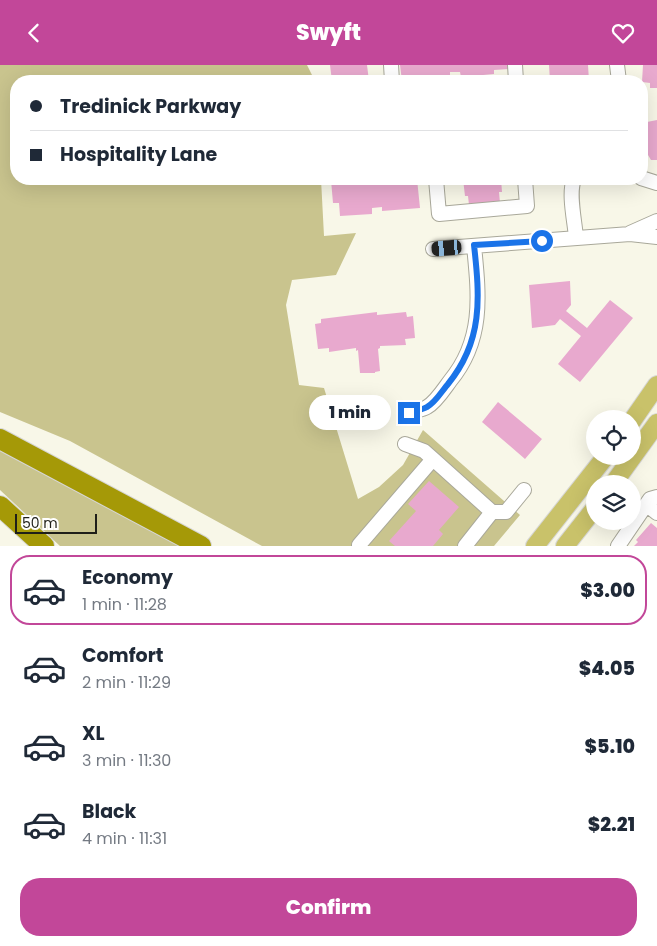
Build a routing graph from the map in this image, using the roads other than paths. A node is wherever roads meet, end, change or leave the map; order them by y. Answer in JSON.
{"nodes":[{"id":1,"x":437,"y":185,"type":"edge"},
{"id":2,"x":525,"y":185,"type":"edge"},
{"id":3,"x":572,"y":185,"type":"edge"},
{"id":4,"x":657,"y":221,"type":"edge"},
{"id":5,"x":630,"y":234,"type":"junction"},
{"id":6,"x":657,"y":237,"type":"edge"},
{"id":7,"x":576,"y":238,"type":"junction"},
{"id":8,"x":474,"y":245,"type":"junction"},
{"id":9,"x":433,"y":249,"type":"dead end"},
{"id":10,"x":657,"y":385,"type":"edge"},
{"id":11,"x":640,"y":410,"type":"edge"},
{"id":12,"x":409,"y":413,"type":"dead end"},
{"id":13,"x":657,"y":423,"type":"edge"},
{"id":14,"x":0,"y":439,"type":"edge"},
{"id":15,"x":405,"y":444,"type":"dead end"},
{"id":16,"x":433,"y":459,"type":"junction"},
{"id":17,"x":599,"y":465,"type":"edge"},
{"id":18,"x":619,"y":475,"type":"edge"},
{"id":19,"x":524,"y":490,"type":"dead end"},
{"id":20,"x":654,"y":505,"type":"edge"},
{"id":21,"x":0,"y":506,"type":"edge"},
{"id":22,"x":492,"y":513,"type":"junction"},
{"id":23,"x":586,"y":519,"type":"edge"},
{"id":24,"x":44,"y":546,"type":"edge"},
{"id":25,"x":201,"y":546,"type":"edge"},
{"id":26,"x":360,"y":546,"type":"edge"},
{"id":27,"x":465,"y":546,"type":"edge"},
{"id":28,"x":535,"y":546,"type":"edge"},
{"id":29,"x":565,"y":546,"type":"edge"},
{"id":30,"x":618,"y":546,"type":"edge"}],
"edges":[{"from":1,"to":2,"type":"street"},
{"from":3,"to":7,"type":"street"},
{"from":4,"to":5,"type":"street"},
{"from":5,"to":6,"type":"street"},
{"from":5,"to":7,"type":"street"},
{"from":7,"to":8,"type":"street"},
{"from":8,"to":9,"type":"street"},
{"from":8,"to":12,"type":"street"},
{"from":10,"to":11,"type":"main road"},
{"from":13,"to":18,"type":"main road"},
{"from":14,"to":25,"type":"highway"},
{"from":15,"to":16,"type":"street"},
{"from":16,"to":22,"type":"street"},
{"from":16,"to":26,"type":"street"},
{"from":17,"to":28,"type":"main road"},
{"from":19,"to":22,"type":"street"},
{"from":20,"to":30,"type":"street"},
{"from":21,"to":24,"type":"highway"},
{"from":22,"to":27,"type":"street"},
{"from":23,"to":29,"type":"main road"}]}
